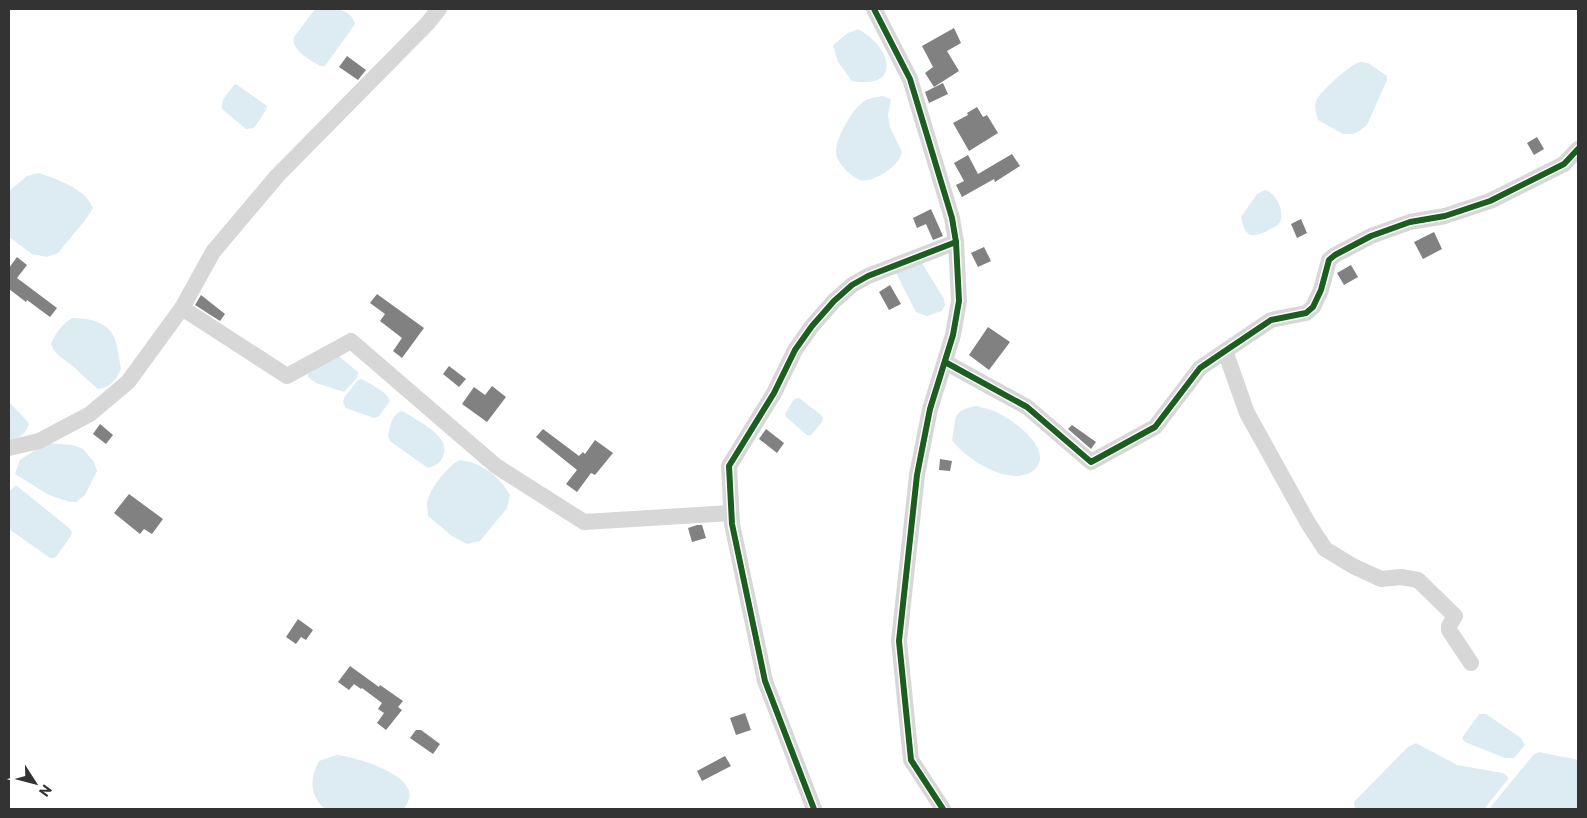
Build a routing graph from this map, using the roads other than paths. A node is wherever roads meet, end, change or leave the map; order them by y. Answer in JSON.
{"nodes":[{"id":1,"x":439,"y":9,"type":"edge"},
{"id":2,"x":874,"y":9,"type":"edge"},
{"id":3,"x":1578,"y":149,"type":"edge"},
{"id":4,"x":956,"y":242,"type":"junction"},
{"id":5,"x":182,"y":308,"type":"junction"},
{"id":6,"x":1225,"y":351,"type":"junction"},
{"id":7,"x":945,"y":362,"type":"junction"},
{"id":8,"x":9,"y":448,"type":"edge"},
{"id":9,"x":731,"y":513,"type":"junction"},
{"id":10,"x":1471,"y":663,"type":"dead end"},
{"id":11,"x":814,"y":809,"type":"edge"},
{"id":12,"x":943,"y":809,"type":"edge"}],
"edges":[{"from":1,"to":5,"type":"street"},
{"from":2,"to":4,"type":"street"},
{"from":3,"to":6,"type":"street"},
{"from":4,"to":7,"type":"street"},
{"from":4,"to":9,"type":"street"},
{"from":5,"to":8,"type":"street"},
{"from":5,"to":9,"type":"street"},
{"from":6,"to":7,"type":"street"},
{"from":6,"to":10,"type":"street"},
{"from":7,"to":12,"type":"street"},
{"from":9,"to":11,"type":"street"}]}
